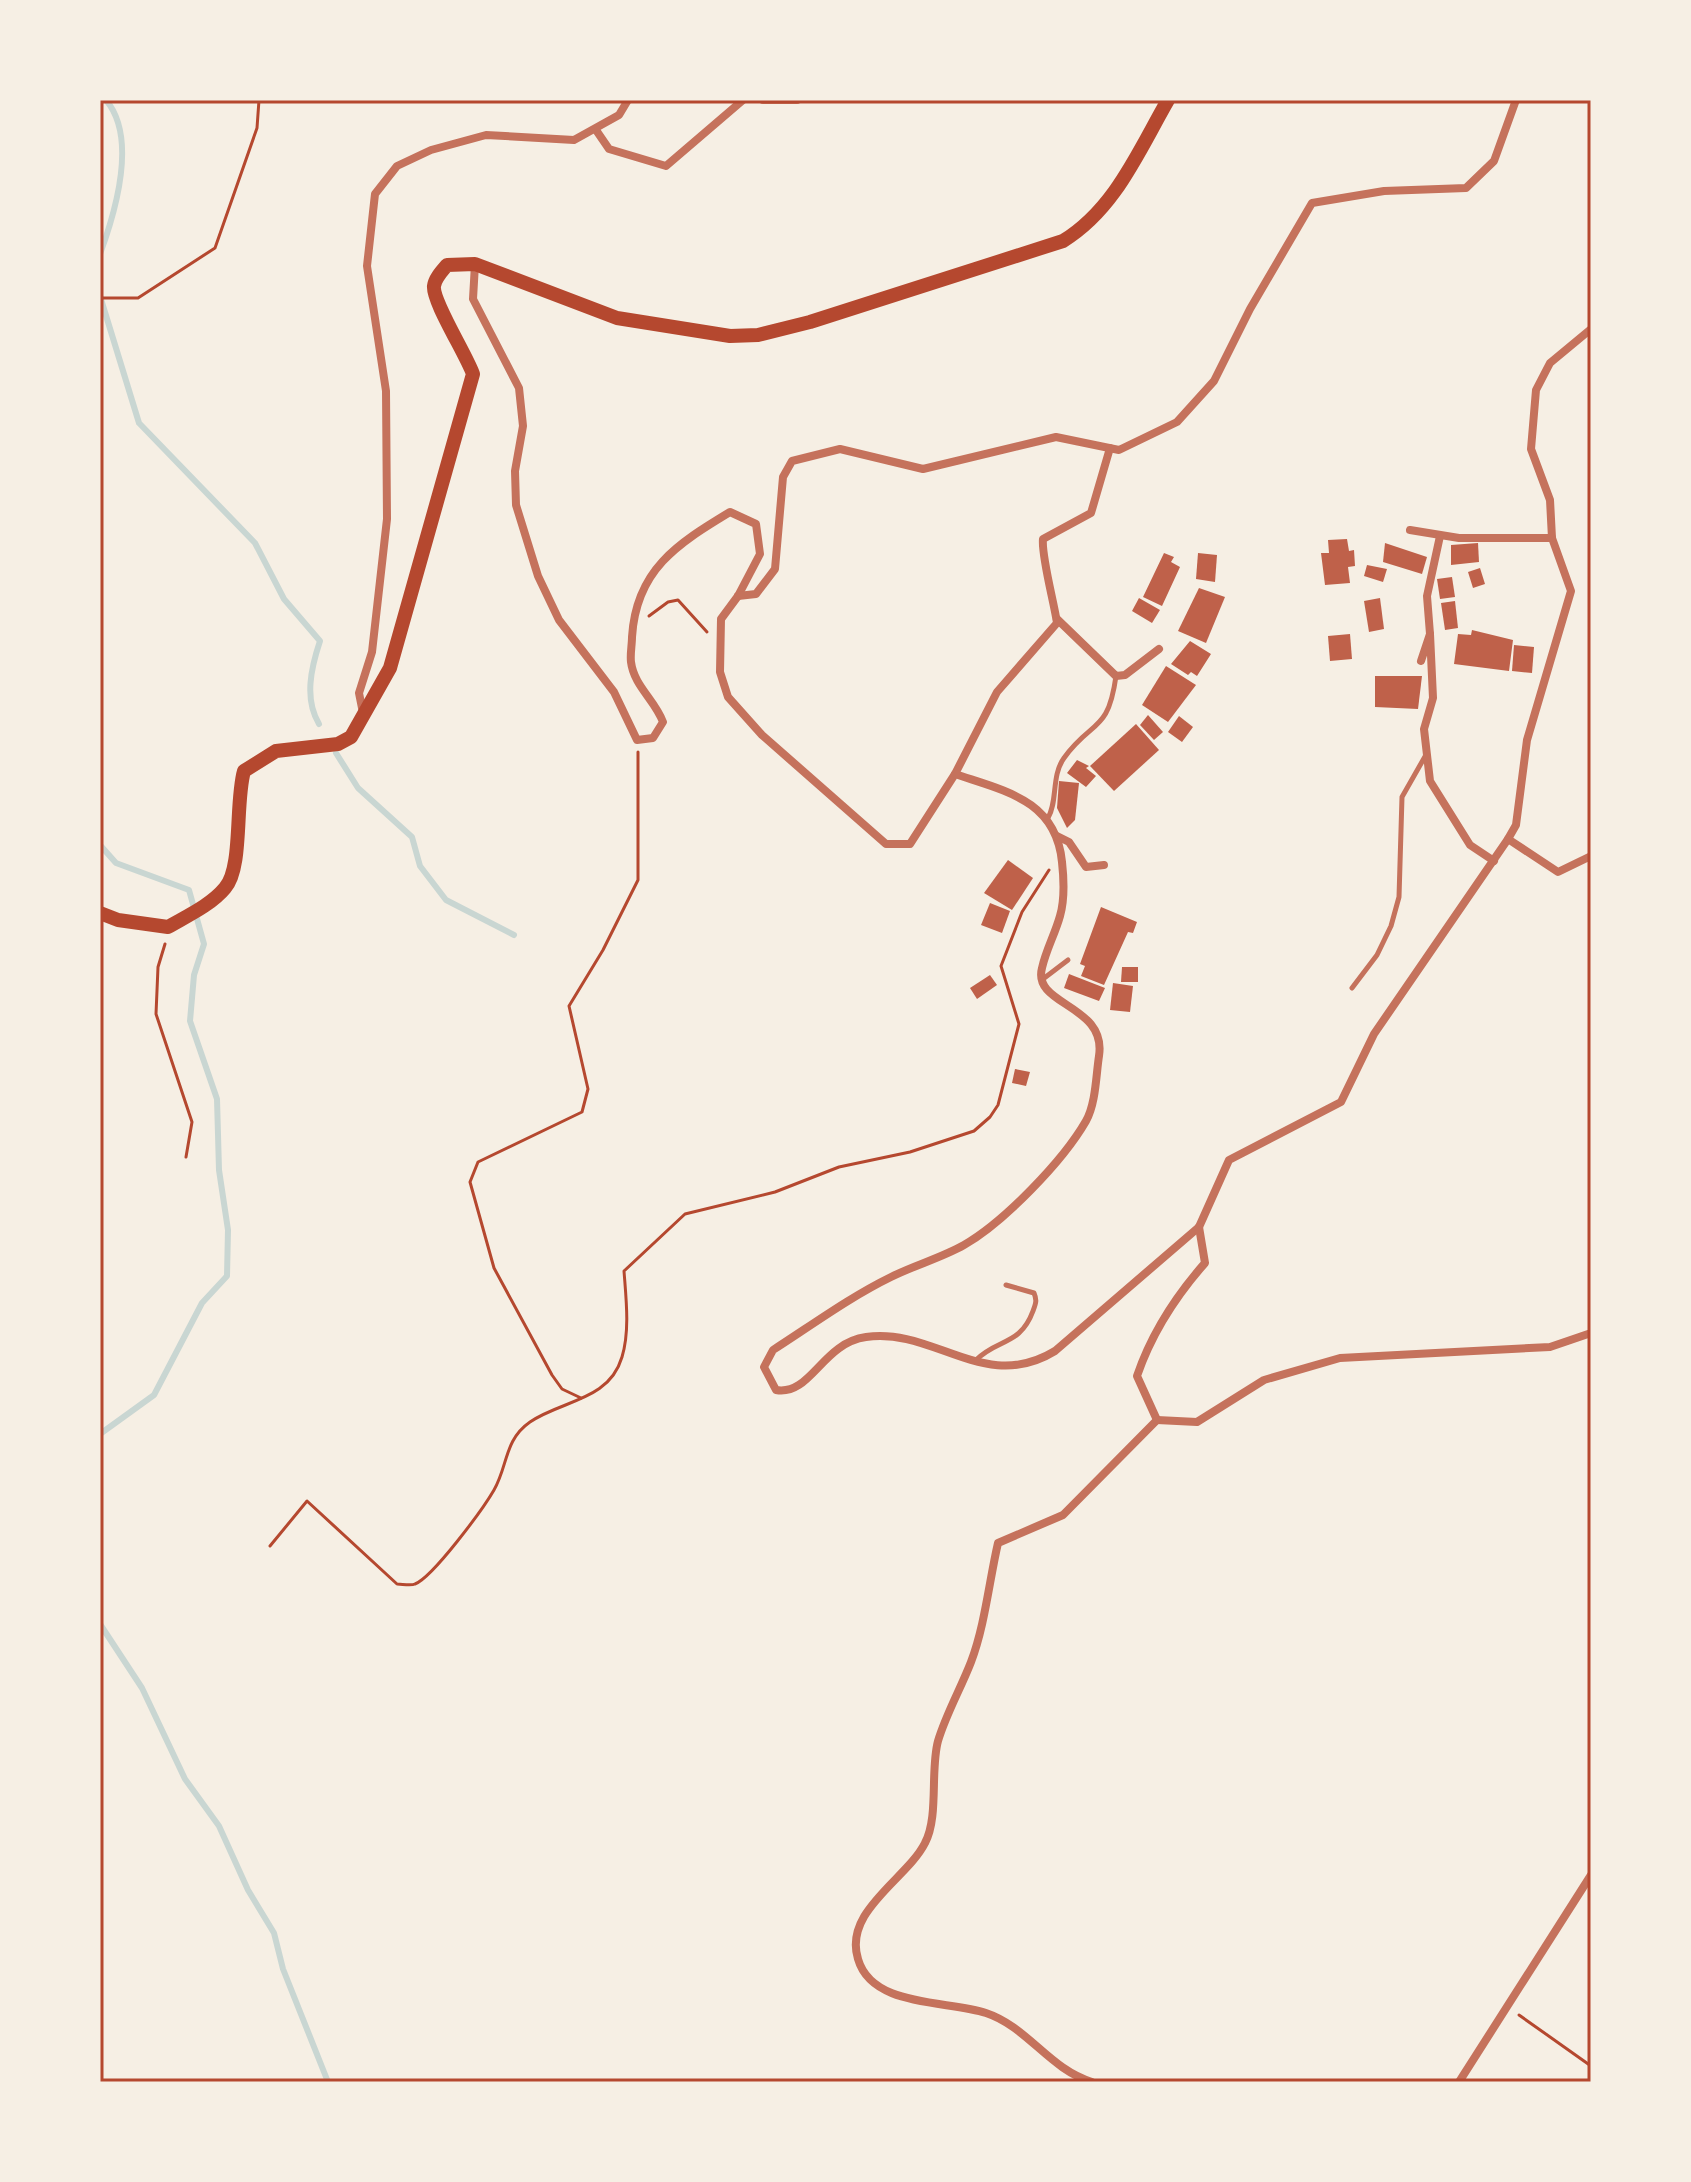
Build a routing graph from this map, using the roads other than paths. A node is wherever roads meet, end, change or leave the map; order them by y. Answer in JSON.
{"nodes":[{"id":1,"x":628,"y":100,"type":"edge"},
{"id":2,"x":743,"y":100,"type":"edge"},
{"id":3,"x":763,"y":100,"type":"edge"},
{"id":4,"x":797,"y":100,"type":"edge"},
{"id":5,"x":1168,"y":100,"type":"edge"},
{"id":6,"x":1516,"y":100,"type":"edge"},
{"id":7,"x":596,"y":130,"type":"junction"},
{"id":8,"x":475,"y":264,"type":"junction"},
{"id":9,"x":1591,"y":329,"type":"edge"},
{"id":10,"x":1110,"y":448,"type":"junction"},
{"id":11,"x":1410,"y":530,"type":"dead end"},
{"id":12,"x":1440,"y":536,"type":"junction"},
{"id":13,"x":1552,"y":538,"type":"junction"},
{"id":14,"x":738,"y":596,"type":"junction"},
{"id":15,"x":1057,"y":619,"type":"junction"},
{"id":16,"x":1430,"y":634,"type":"junction"},
{"id":17,"x":1159,"y":649,"type":"dead end"},
{"id":18,"x":1421,"y":661,"type":"dead end"},
{"id":19,"x":1116,"y":676,"type":"junction"},
{"id":20,"x":363,"y":714,"type":"junction"},
{"id":21,"x":1427,"y":753,"type":"junction"},
{"id":22,"x":955,"y":774,"type":"junction"},
{"id":23,"x":1048,"y":818,"type":"junction"},
{"id":24,"x":1057,"y":836,"type":"junction"},
{"id":25,"x":1508,"y":839,"type":"junction"},
{"id":26,"x":1591,"y":856,"type":"edge"},
{"id":27,"x":1494,"y":861,"type":"junction"},
{"id":28,"x":1104,"y":865,"type":"dead end"},
{"id":29,"x":100,"y":913,"type":"edge"},
{"id":30,"x":1068,"y":960,"type":"dead end"},
{"id":31,"x":1043,"y":980,"type":"junction"},
{"id":32,"x":1352,"y":988,"type":"dead end"},
{"id":33,"x":1199,"y":1227,"type":"junction"},
{"id":34,"x":1006,"y":1285,"type":"dead end"},
{"id":35,"x":1591,"y":1333,"type":"edge"},
{"id":36,"x":973,"y":1362,"type":"junction"},
{"id":37,"x":1157,"y":1420,"type":"junction"},
{"id":38,"x":1591,"y":1875,"type":"edge"},
{"id":39,"x":1092,"y":2082,"type":"edge"},
{"id":40,"x":1459,"y":2082,"type":"edge"}],
"edges":[{"from":1,"to":7,"type":"street"},
{"from":2,"to":7,"type":"street"},
{"from":3,"to":4,"type":"street"},
{"from":5,"to":8,"type":"main road"},
{"from":6,"to":10,"type":"street"},
{"from":7,"to":20,"type":"street"},
{"from":8,"to":14,"type":"street"},
{"from":8,"to":20,"type":"main road"},
{"from":9,"to":13,"type":"street"},
{"from":10,"to":14,"type":"street"},
{"from":10,"to":15,"type":"street"},
{"from":11,"to":12,"type":"street"},
{"from":12,"to":13,"type":"street"},
{"from":12,"to":16,"type":"street"},
{"from":13,"to":25,"type":"street"},
{"from":14,"to":22,"type":"street"},
{"from":15,"to":19,"type":"street"},
{"from":15,"to":22,"type":"street"},
{"from":16,"to":18,"type":"street"},
{"from":16,"to":21,"type":"street"},
{"from":17,"to":19,"type":"street"},
{"from":19,"to":23,"type":"lane"},
{"from":20,"to":29,"type":"main road"},
{"from":21,"to":27,"type":"street"},
{"from":21,"to":32,"type":"lane"},
{"from":22,"to":23,"type":"street"},
{"from":23,"to":24,"type":"street"},
{"from":24,"to":28,"type":"street"},
{"from":24,"to":31,"type":"street"},
{"from":25,"to":26,"type":"street"},
{"from":25,"to":27,"type":"street"},
{"from":27,"to":33,"type":"street"},
{"from":30,"to":31,"type":"lane"},
{"from":31,"to":36,"type":"street"},
{"from":33,"to":36,"type":"street"},
{"from":33,"to":37,"type":"street"},
{"from":34,"to":36,"type":"lane"},
{"from":35,"to":37,"type":"street"},
{"from":37,"to":39,"type":"street"},
{"from":38,"to":40,"type":"street"}]}
